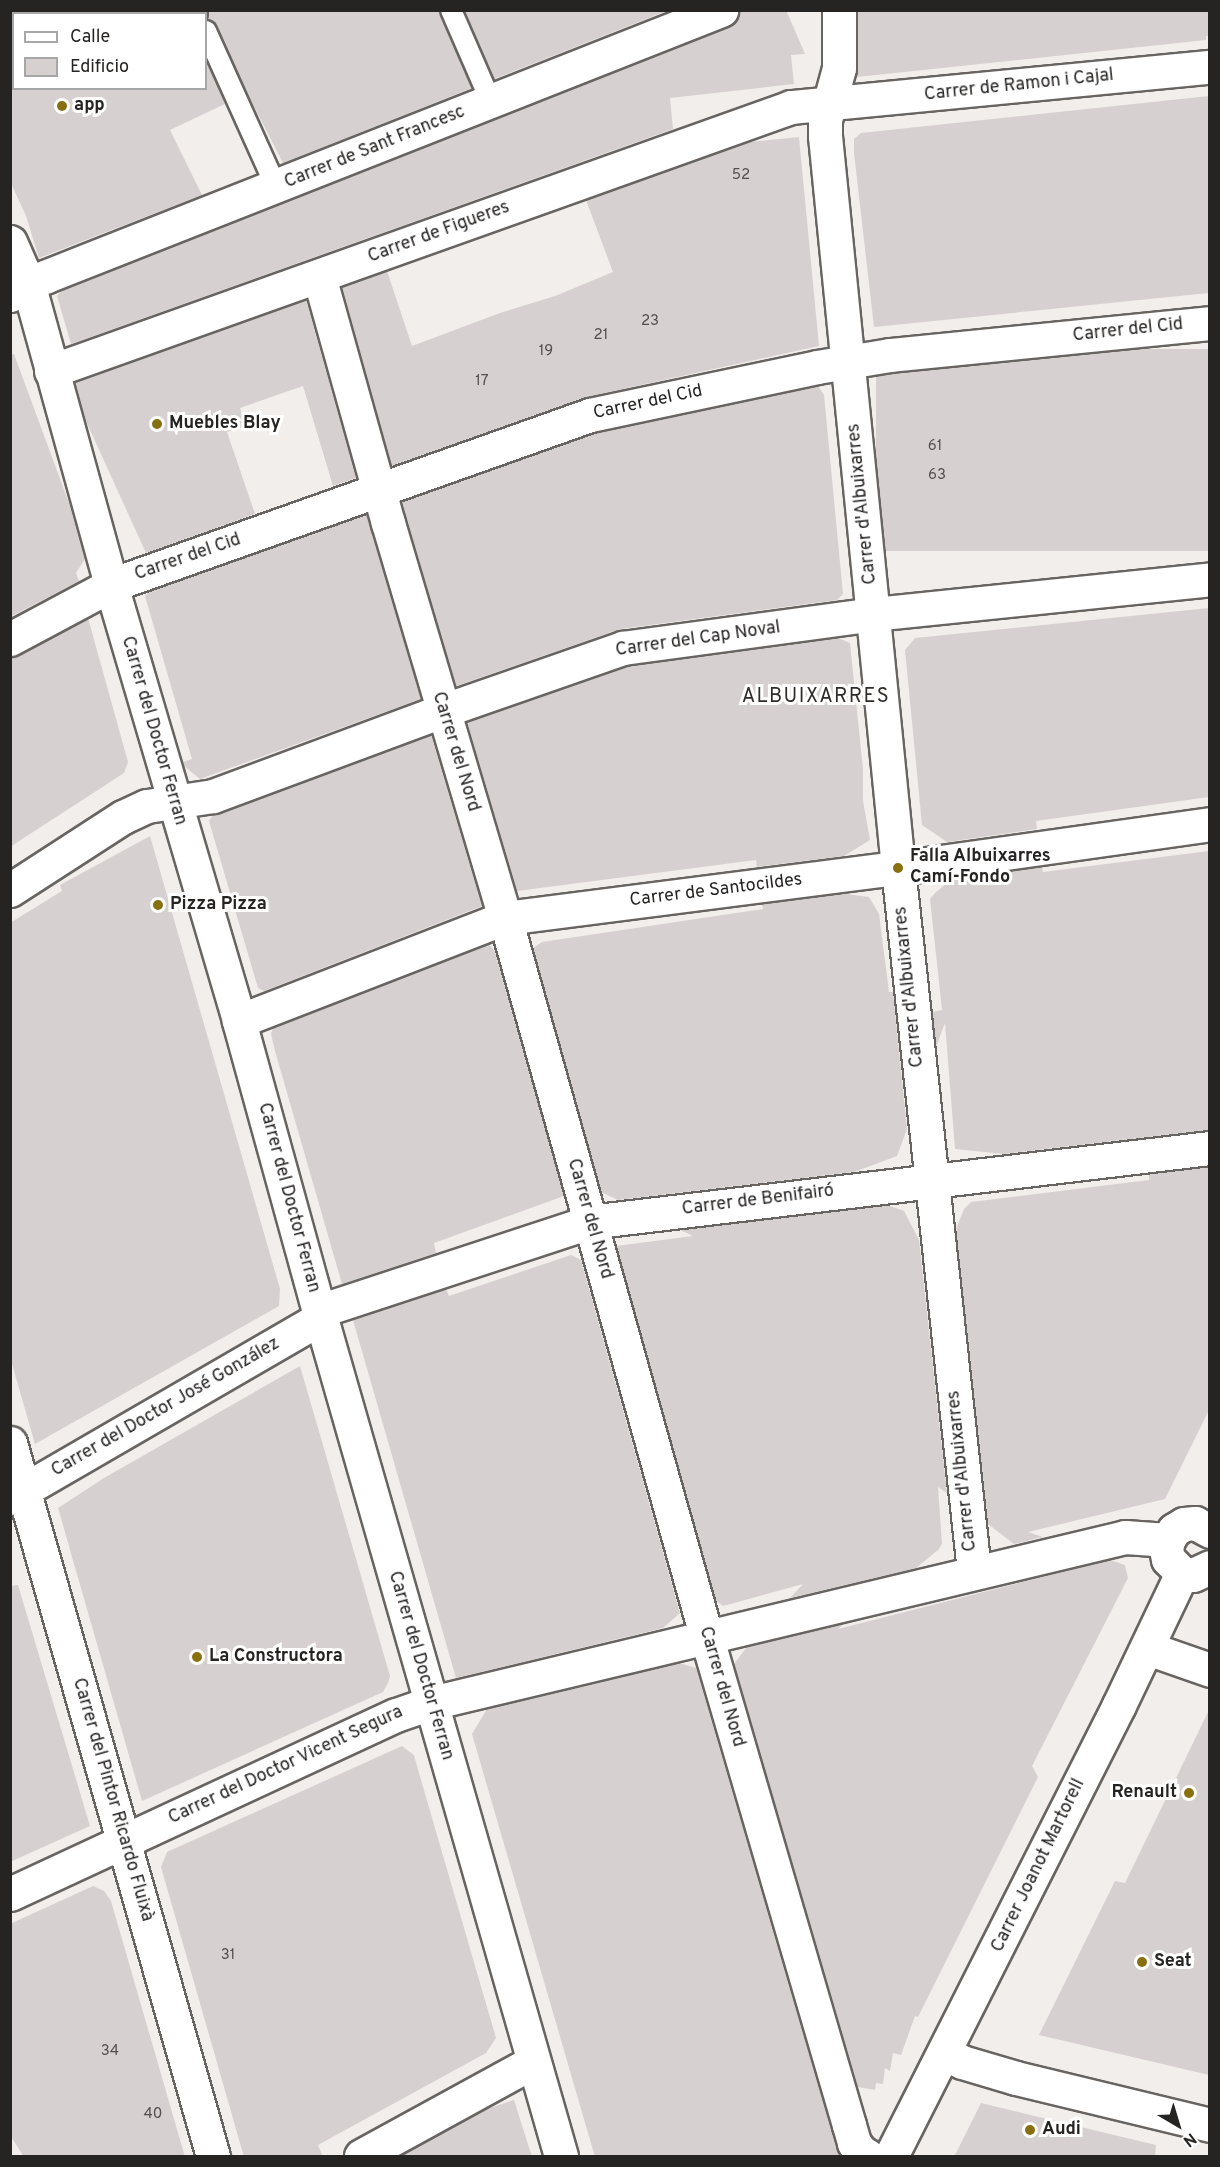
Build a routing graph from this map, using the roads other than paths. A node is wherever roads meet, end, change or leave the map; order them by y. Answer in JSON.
{"nodes":[{"id":1,"x":451,"y":10,"type":"edge"},
{"id":2,"x":721,"y":10,"type":"edge"},
{"id":3,"x":839,"y":10,"type":"edge"},
{"id":4,"x":207,"y":33,"type":"edge"},
{"id":5,"x":1209,"y":67,"type":"edge"},
{"id":6,"x":491,"y":102,"type":"junction"},
{"id":7,"x":828,"y":105,"type":"junction"},
{"id":8,"x":276,"y":187,"type":"junction"},
{"id":9,"x":10,"y":242,"type":"edge"},
{"id":10,"x":320,"y":276,"type":"junction"},
{"id":11,"x":19,"y":289,"type":"edge"},
{"id":12,"x":1209,"y":323,"type":"edge"},
{"id":13,"x":848,"y":361,"type":"junction"},
{"id":14,"x":51,"y":371,"type":"junction"},
{"id":15,"x":379,"y":491,"type":"junction"},
{"id":16,"x":1209,"y":579,"type":"edge"},
{"id":17,"x":111,"y":585,"type":"junction"},
{"id":18,"x":874,"y":614,"type":"junction"},
{"id":19,"x":10,"y":639,"type":"edge"},
{"id":20,"x":442,"y":711,"type":"junction"},
{"id":21,"x":173,"y":801,"type":"junction"},
{"id":22,"x":1209,"y":824,"type":"edge"},
{"id":23,"x":898,"y":868,"type":"junction"},
{"id":24,"x":10,"y":890,"type":"edge"},
{"id":25,"x":505,"y":918,"type":"junction"},
{"id":26,"x":239,"y":1021,"type":"junction"},
{"id":27,"x":1209,"y":1148,"type":"edge"},
{"id":28,"x":931,"y":1180,"type":"junction"},
{"id":29,"x":589,"y":1222,"type":"junction"},
{"id":30,"x":320,"y":1314,"type":"junction"},
{"id":31,"x":10,"y":1443,"type":"edge"},
{"id":32,"x":18,"y":1494,"type":"edge"},
{"id":33,"x":1208,"y":1527,"type":"edge"},
{"id":34,"x":1168,"y":1540,"type":"junction"},
{"id":35,"x":1196,"y":1570,"type":"edge"},
{"id":36,"x":974,"y":1571,"type":"junction"},
{"id":37,"x":706,"y":1635,"type":"junction"},
{"id":38,"x":1147,"y":1648,"type":"junction"},
{"id":39,"x":1209,"y":1670,"type":"edge"},
{"id":40,"x":431,"y":1702,"type":"junction"},
{"id":41,"x":123,"y":1840,"type":"junction"},
{"id":42,"x":10,"y":1894,"type":"edge"},
{"id":43,"x":945,"y":2053,"type":"junction"},
{"id":44,"x":533,"y":2062,"type":"junction"},
{"id":45,"x":1209,"y":2125,"type":"edge"},
{"id":46,"x":213,"y":2157,"type":"edge"},
{"id":47,"x":361,"y":2157,"type":"edge"},
{"id":48,"x":561,"y":2157,"type":"edge"},
{"id":49,"x":868,"y":2157,"type":"edge"},
{"id":50,"x":891,"y":2157,"type":"edge"}],
"edges":[{"from":1,"to":6,"type":"lane"},
{"from":2,"to":6,"type":"street","name":"Carrer de Sant Francesc"},
{"from":3,"to":7,"type":"street","name":"Carrer d'Albuixarres"},
{"from":4,"to":8,"type":"lane"},
{"from":5,"to":7,"type":"street","name":"Carrer de Ramon i Cajal"},
{"from":6,"to":8,"type":"street","name":"Carrer de Sant Francesc"},
{"from":7,"to":10,"type":"street","name":"Carrer de Figueres"},
{"from":7,"to":13,"type":"street","name":"Carrer d'Albuixarres"},
{"from":8,"to":11,"type":"street","name":"Carrer de Sant Francesc"},
{"from":9,"to":11,"type":"street","name":"Carrer del Doctor Ferran"},
{"from":10,"to":14,"type":"street","name":"Carrer de Figueres"},
{"from":10,"to":15,"type":"street","name":"Carrer del Nord"},
{"from":11,"to":14,"type":"street","name":"Carrer del Doctor Ferran"},
{"from":12,"to":13,"type":"street","name":"Carrer del Cid"},
{"from":13,"to":15,"type":"street","name":"Carrer del Cid"},
{"from":13,"to":18,"type":"street","name":"Carrer d'Albuixarres"},
{"from":14,"to":17,"type":"street","name":"Carrer del Doctor Ferran"},
{"from":15,"to":17,"type":"street","name":"Carrer del Cid"},
{"from":15,"to":20,"type":"street","name":"Carrer del Nord"},
{"from":16,"to":18,"type":"street","name":"Carrer del Cap Noval"},
{"from":17,"to":19,"type":"street","name":"Carrer del Cid"},
{"from":17,"to":21,"type":"street","name":"Carrer del Doctor Ferran"},
{"from":18,"to":20,"type":"street","name":"Carrer del Cap Noval"},
{"from":18,"to":23,"type":"street","name":"Carrer d'Albuixarres"},
{"from":20,"to":21,"type":"street","name":"Carrer del Cap Noval"},
{"from":20,"to":25,"type":"street","name":"Carrer del Nord"},
{"from":21,"to":24,"type":"street","name":"Carrer del Cap Noval"},
{"from":21,"to":26,"type":"street","name":"Carrer del Doctor Ferran"},
{"from":22,"to":23,"type":"street","name":"Carrer de Santocildes"},
{"from":23,"to":25,"type":"street","name":"Carrer de Santocildes"},
{"from":23,"to":28,"type":"street","name":"Carrer d'Albuixarres"},
{"from":25,"to":26,"type":"street","name":"Carrer de Santocildes"},
{"from":25,"to":29,"type":"street","name":"Carrer del Nord"},
{"from":26,"to":30,"type":"street","name":"Carrer del Doctor Ferran"},
{"from":27,"to":28,"type":"street","name":"Carrer de Benifairó"},
{"from":28,"to":29,"type":"street","name":"Carrer de Benifairó"},
{"from":28,"to":36,"type":"street","name":"Carrer d'Albuixarres"},
{"from":29,"to":30,"type":"street","name":"Carrer de Benifairó"},
{"from":29,"to":37,"type":"street","name":"Carrer del Nord"},
{"from":30,"to":32,"type":"street","name":"Carrer del Doctor José González"},
{"from":30,"to":40,"type":"street","name":"Carrer del Doctor Ferran"},
{"from":31,"to":32,"type":"street","name":"Carrer del Pintor Ricardo Fluixà"},
{"from":32,"to":41,"type":"street","name":"Carrer del Pintor Ricardo Fluixà"},
{"from":33,"to":34,"type":"street"},
{"from":34,"to":35,"type":"street"},
{"from":34,"to":36,"type":"street","name":"Carrer del Doctor Vicent Segura"},
{"from":35,"to":38,"type":"street","name":"Carrer Joanot Martorell"},
{"from":36,"to":37,"type":"street","name":"Carrer del Doctor Vicent Segura"},
{"from":37,"to":40,"type":"street","name":"Carrer del Doctor Vicent Segura"},
{"from":37,"to":49,"type":"street","name":"Carrer del Nord"},
{"from":38,"to":39,"type":"street"},
{"from":38,"to":43,"type":"street","name":"Carrer Joanot Martorell"},
{"from":40,"to":41,"type":"street","name":"Carrer del Doctor Vicent Segura"},
{"from":40,"to":44,"type":"street","name":"Carrer del Doctor Ferran"},
{"from":41,"to":42,"type":"street","name":"Carrer del Doctor Vicent Segura"},
{"from":41,"to":46,"type":"street","name":"Carrer del Pintor Ricardo Fluixà"},
{"from":43,"to":45,"type":"street"},
{"from":43,"to":50,"type":"street","name":"Carrer Joanot Martorell"},
{"from":44,"to":47,"type":"street"},
{"from":44,"to":48,"type":"street","name":"Carrer del Doctor Ferran"}]}
